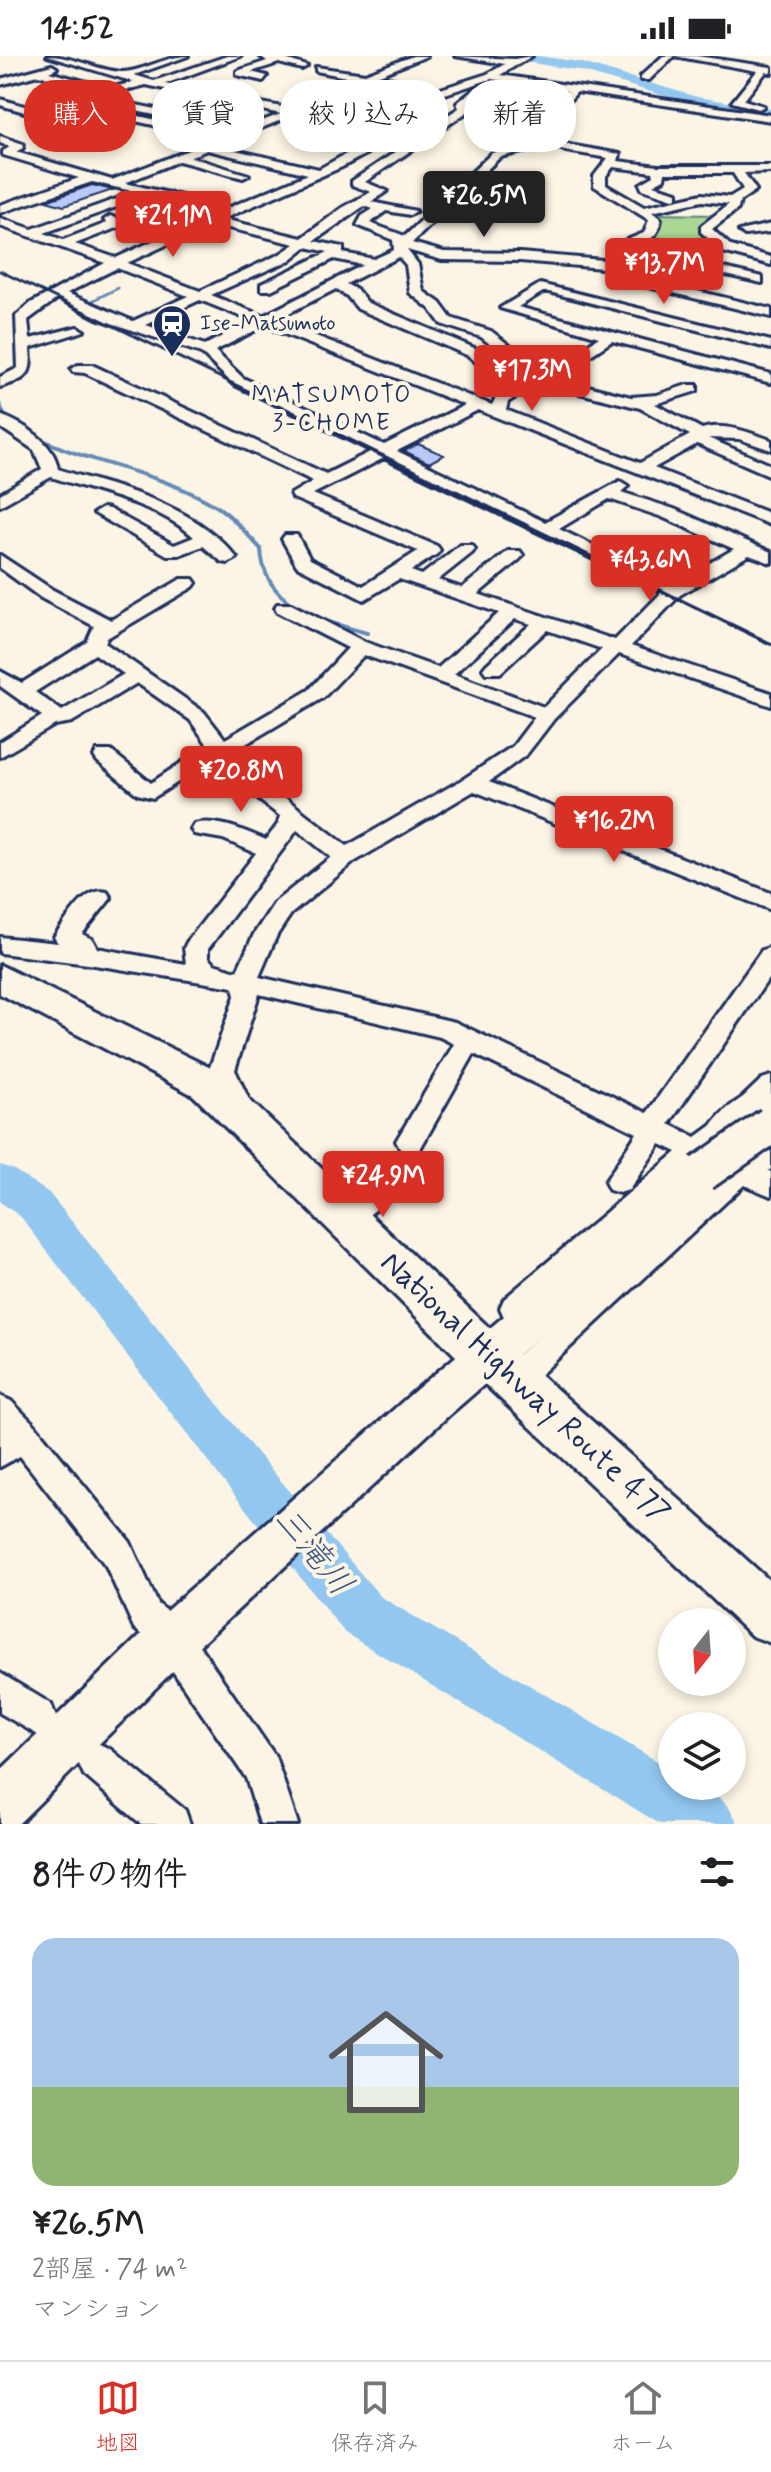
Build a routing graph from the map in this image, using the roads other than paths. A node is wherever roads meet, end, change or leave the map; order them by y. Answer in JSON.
{"nodes":[{"id":1,"x":52,"y":56,"type":"edge"},
{"id":2,"x":183,"y":56,"type":"edge"},
{"id":3,"x":236,"y":56,"type":"edge"},
{"id":4,"x":262,"y":56,"type":"edge"},
{"id":5,"x":422,"y":56,"type":"edge"},
{"id":6,"x":460,"y":56,"type":"edge"},
{"id":7,"x":527,"y":56,"type":"edge"},
{"id":8,"x":669,"y":56,"type":"edge"},
{"id":9,"x":678,"y":56,"type":"edge"},
{"id":10,"x":736,"y":56,"type":"edge"},
{"id":11,"x":72,"y":59,"type":"edge"},
{"id":12,"x":282,"y":59,"type":"edge"},
{"id":13,"x":119,"y":60,"type":"dead end"},
{"id":14,"x":514,"y":62,"type":"junction"},
{"id":15,"x":724,"y":64,"type":"junction"},
{"id":16,"x":302,"y":66,"type":"dead end"},
{"id":17,"x":95,"y":68,"type":"junction"},
{"id":18,"x":319,"y":69,"type":"dead end"},
{"id":19,"x":387,"y":69,"type":"junction"},
{"id":20,"x":768,"y":70,"type":"edge"},
{"id":21,"x":489,"y":71,"type":"junction"},
{"id":22,"x":38,"y":72,"type":"junction"},
{"id":23,"x":125,"y":76,"type":"junction"},
{"id":24,"x":369,"y":76,"type":"junction"},
{"id":25,"x":263,"y":78,"type":"dead end"},
{"id":26,"x":645,"y":78,"type":"dead end"},
{"id":27,"x":361,"y":80,"type":"edge"},
{"id":28,"x":529,"y":80,"type":"edge"},
{"id":29,"x":0,"y":82,"type":"edge"},
{"id":30,"x":150,"y":82,"type":"junction"},
{"id":31,"x":450,"y":88,"type":"edge"},
{"id":32,"x":576,"y":90,"type":"edge"},
{"id":33,"x":0,"y":102,"type":"edge"},
{"id":34,"x":771,"y":108,"type":"edge"},
{"id":35,"x":24,"y":109,"type":"edge"},
{"id":36,"x":464,"y":109,"type":"edge"},
{"id":37,"x":636,"y":109,"type":"dead end"},
{"id":38,"x":722,"y":110,"type":"junction"},
{"id":39,"x":661,"y":111,"type":"dead end"},
{"id":40,"x":280,"y":112,"type":"edge"},
{"id":41,"x":448,"y":115,"type":"edge"},
{"id":42,"x":454,"y":116,"type":"junction"},
{"id":43,"x":185,"y":118,"type":"joint"},
{"id":44,"x":771,"y":118,"type":"edge"},
{"id":45,"x":448,"y":120,"type":"edge"},
{"id":46,"x":750,"y":124,"type":"dead end"},
{"id":47,"x":21,"y":138,"type":"dead end"},
{"id":48,"x":4,"y":147,"type":"edge"},
{"id":49,"x":576,"y":150,"type":"edge"},
{"id":50,"x":194,"y":152,"type":"edge"},
{"id":51,"x":228,"y":152,"type":"edge"},
{"id":52,"x":333,"y":152,"type":"edge"},
{"id":53,"x":361,"y":152,"type":"edge"},
{"id":54,"x":401,"y":152,"type":"edge"},
{"id":55,"x":512,"y":152,"type":"edge"},
{"id":56,"x":354,"y":157,"type":"junction"},
{"id":57,"x":179,"y":158,"type":"junction"},
{"id":58,"x":385,"y":163,"type":"junction"},
{"id":59,"x":610,"y":163,"type":"junction"},
{"id":60,"x":658,"y":169,"type":"junction"},
{"id":61,"x":771,"y":169,"type":"edge"},
{"id":62,"x":736,"y":170,"type":"junction"},
{"id":63,"x":320,"y":173,"type":"junction"},
{"id":64,"x":243,"y":175,"type":"dead end"},
{"id":65,"x":600,"y":176,"type":"junction"},
{"id":66,"x":91,"y":178,"type":"junction"},
{"id":67,"x":614,"y":179,"type":"dead end"},
{"id":68,"x":114,"y":183,"type":"junction"},
{"id":69,"x":148,"y":192,"type":"junction"},
{"id":70,"x":673,"y":195,"type":"dead end"},
{"id":71,"x":129,"y":198,"type":"junction"},
{"id":72,"x":731,"y":201,"type":"junction"},
{"id":73,"x":362,"y":204,"type":"junction"},
{"id":74,"x":383,"y":208,"type":"junction"},
{"id":75,"x":0,"y":209,"type":"edge"},
{"id":76,"x":410,"y":211,"type":"dead end"},
{"id":77,"x":642,"y":211,"type":"junction"},
{"id":78,"x":234,"y":212,"type":"junction"},
{"id":79,"x":0,"y":222,"type":"edge"},
{"id":80,"x":212,"y":222,"type":"junction"},
{"id":81,"x":369,"y":228,"type":"junction"},
{"id":82,"x":771,"y":228,"type":"edge"},
{"id":83,"x":745,"y":231,"type":"dead end"},
{"id":84,"x":32,"y":233,"type":"junction"},
{"id":85,"x":171,"y":240,"type":"junction"},
{"id":86,"x":305,"y":243,"type":"junction"},
{"id":87,"x":63,"y":244,"type":"junction"},
{"id":88,"x":621,"y":248,"type":"junction"},
{"id":89,"x":402,"y":249,"type":"junction"},
{"id":90,"x":335,"y":253,"type":"junction"},
{"id":91,"x":771,"y":261,"type":"edge"},
{"id":92,"x":117,"y":263,"type":"junction"},
{"id":93,"x":378,"y":264,"type":"junction"},
{"id":94,"x":622,"y":271,"type":"junction"},
{"id":95,"x":237,"y":279,"type":"junction"},
{"id":96,"x":757,"y":280,"type":"junction"},
{"id":97,"x":334,"y":283,"type":"junction"},
{"id":98,"x":266,"y":287,"type":"junction"},
{"id":99,"x":57,"y":293,"type":"junction"},
{"id":100,"x":200,"y":295,"type":"junction"},
{"id":101,"x":304,"y":299,"type":"junction"},
{"id":102,"x":603,"y":302,"type":"junction"},
{"id":103,"x":730,"y":303,"type":"junction"},
{"id":104,"x":749,"y":308,"type":"junction"},
{"id":105,"x":771,"y":313,"type":"edge"},
{"id":106,"x":264,"y":321,"type":"junction"},
{"id":107,"x":135,"y":325,"type":"junction"},
{"id":108,"x":698,"y":326,"type":"junction"},
{"id":109,"x":77,"y":331,"type":"dead end"},
{"id":110,"x":610,"y":336,"type":"junction"},
{"id":111,"x":24,"y":345,"type":"junction"},
{"id":112,"x":771,"y":345,"type":"edge"},
{"id":113,"x":206,"y":350,"type":"junction"},
{"id":114,"x":716,"y":364,"type":"junction"},
{"id":115,"x":78,"y":369,"type":"dead end"},
{"id":116,"x":543,"y":377,"type":"junction"},
{"id":117,"x":771,"y":379,"type":"edge"},
{"id":118,"x":1,"y":382,"type":"edge"},
{"id":119,"x":520,"y":383,"type":"junction"},
{"id":120,"x":477,"y":405,"type":"junction"},
{"id":121,"x":497,"y":413,"type":"junction"},
{"id":122,"x":0,"y":420,"type":"edge"},
{"id":123,"x":699,"y":436,"type":"junction"},
{"id":124,"x":771,"y":445,"type":"edge"},
{"id":125,"x":383,"y":451,"type":"junction"},
{"id":126,"x":642,"y":470,"type":"junction"},
{"id":127,"x":49,"y":471,"type":"junction"},
{"id":128,"x":771,"y":471,"type":"edge"},
{"id":129,"x":325,"y":480,"type":"junction"},
{"id":130,"x":607,"y":493,"type":"junction"},
{"id":131,"x":129,"y":498,"type":"junction"},
{"id":132,"x":0,"y":501,"type":"edge"},
{"id":133,"x":727,"y":503,"type":"junction"},
{"id":134,"x":771,"y":520,"type":"edge"},
{"id":135,"x":694,"y":524,"type":"junction"},
{"id":136,"x":546,"y":529,"type":"junction"},
{"id":137,"x":205,"y":539,"type":"junction"},
{"id":138,"x":291,"y":539,"type":"dead end"},
{"id":139,"x":748,"y":548,"type":"junction"},
{"id":140,"x":466,"y":549,"type":"dead end"},
{"id":141,"x":514,"y":555,"type":"dead end"},
{"id":142,"x":228,"y":558,"type":"dead end"},
{"id":143,"x":771,"y":558,"type":"edge"},
{"id":144,"x":0,"y":560,"type":"edge"},
{"id":145,"x":397,"y":572,"type":"junction"},
{"id":146,"x":19,"y":574,"type":"junction"},
{"id":147,"x":425,"y":581,"type":"junction"},
{"id":148,"x":187,"y":583,"type":"dead end"},
{"id":149,"x":0,"y":585,"type":"edge"},
{"id":150,"x":674,"y":591,"type":"junction"},
{"id":151,"x":465,"y":595,"type":"junction"},
{"id":152,"x":284,"y":608,"type":"dead end"},
{"id":153,"x":512,"y":611,"type":"junction"},
{"id":154,"x":544,"y":622,"type":"junction"},
{"id":155,"x":96,"y":641,"type":"junction"},
{"id":156,"x":360,"y":647,"type":"junction"},
{"id":157,"x":617,"y":647,"type":"junction"},
{"id":158,"x":493,"y":669,"type":"dead end"},
{"id":159,"x":136,"y":675,"type":"junction"},
{"id":160,"x":441,"y":676,"type":"junction"},
{"id":161,"x":0,"y":677,"type":"edge"},
{"id":162,"x":24,"y":691,"type":"junction"},
{"id":163,"x":771,"y":700,"type":"edge"},
{"id":164,"x":547,"y":715,"type":"junction"},
{"id":165,"x":56,"y":716,"type":"junction"},
{"id":166,"x":222,"y":748,"type":"junction"},
{"id":167,"x":0,"y":751,"type":"edge"},
{"id":168,"x":104,"y":756,"type":"dead end"},
{"id":169,"x":473,"y":783,"type":"junction"},
{"id":170,"x":291,"y":813,"type":"junction"},
{"id":171,"x":202,"y":829,"type":"dead end"},
{"id":172,"x":269,"y":850,"type":"junction"},
{"id":173,"x":346,"y":857,"type":"junction"},
{"id":174,"x":99,"y":898,"type":"dead end"},
{"id":175,"x":771,"y":902,"type":"edge"},
{"id":176,"x":0,"y":945,"type":"edge"},
{"id":177,"x":88,"y":955,"type":"junction"},
{"id":178,"x":771,"y":956,"type":"edge"},
{"id":179,"x":0,"y":978,"type":"edge"},
{"id":180,"x":244,"y":982,"type":"junction"},
{"id":181,"x":470,"y":1038,"type":"junction"},
{"id":182,"x":771,"y":1086,"type":"edge"},
{"id":183,"x":771,"y":1098,"type":"edge"},
{"id":184,"x":771,"y":1125,"type":"edge"},
{"id":185,"x":653,"y":1129,"type":"junction"},
{"id":186,"x":728,"y":1129,"type":"junction"},
{"id":187,"x":253,"y":1130,"type":"junction"},
{"id":188,"x":410,"y":1141,"type":"dead end"},
{"id":189,"x":771,"y":1150,"type":"edge"},
{"id":190,"x":728,"y":1170,"type":"edge"},
{"id":191,"x":386,"y":1180,"type":"dead end"},
{"id":192,"x":619,"y":1182,"type":"dead end"},
{"id":193,"x":341,"y":1217,"type":"junction"},
{"id":194,"x":492,"y":1360,"type":"junction"},
{"id":195,"x":8,"y":1433,"type":"edge"},
{"id":196,"x":771,"y":1617,"type":"edge"},
{"id":197,"x":172,"y":1638,"type":"junction"},
{"id":198,"x":0,"y":1691,"type":"edge"},
{"id":199,"x":38,"y":1717,"type":"dead end"},
{"id":200,"x":97,"y":1762,"type":"dead end"},
{"id":201,"x":0,"y":1806,"type":"edge"},
{"id":202,"x":171,"y":1824,"type":"edge"},
{"id":203,"x":279,"y":1824,"type":"edge"}],
"edges":[{"from":1,"to":11,"type":"street"},
{"from":2,"to":23,"type":"street"},
{"from":3,"to":30,"type":"street"},
{"from":4,"to":12,"type":"street"},
{"from":5,"to":19,"type":"street"},
{"from":6,"to":14,"type":"street"},
{"from":7,"to":14,"type":"street"},
{"from":8,"to":26,"type":"street"},
{"from":9,"to":15,"type":"street"},
{"from":10,"to":15,"type":"street"},
{"from":11,"to":17,"type":"street"},
{"from":11,"to":22,"type":"street"},
{"from":12,"to":16,"type":"street"},
{"from":12,"to":25,"type":"street"},
{"from":13,"to":17,"type":"street"},
{"from":14,"to":21,"type":"street"},
{"from":15,"to":20,"type":"street"},
{"from":17,"to":23,"type":"street"},
{"from":18,"to":24,"type":"street"},
{"from":19,"to":24,"type":"street"},
{"from":19,"to":24,"type":"street"},
{"from":20,"to":34,"type":"street"},
{"from":21,"to":28,"type":"street"},
{"from":21,"to":31,"type":"street"},
{"from":22,"to":29,"type":"street"},
{"from":22,"to":30,"type":"street"},
{"from":23,"to":30,"type":"street"},
{"from":24,"to":27,"type":"street"},
{"from":30,"to":40,"type":"street"},
{"from":32,"to":38,"type":"street"},
{"from":33,"to":35,"type":"street"},
{"from":36,"to":42,"type":"street"},
{"from":37,"to":39,"type":"street"},
{"from":38,"to":44,"type":"street"},
{"from":38,"to":46,"type":"street"},
{"from":41,"to":42,"type":"street"},
{"from":42,"to":45,"type":"street"},
{"from":43,"to":43,"type":"street"},
{"from":47,"to":48,"type":"street"},
{"from":48,"to":66,"type":"street"},
{"from":49,"to":59,"type":"street"},
{"from":50,"to":57,"type":"street"},
{"from":51,"to":63,"type":"street"},
{"from":52,"to":56,"type":"street"},
{"from":53,"to":56,"type":"street"},
{"from":54,"to":58,"type":"street"},
{"from":55,"to":89,"type":"street"},
{"from":56,"to":58,"type":"street"},
{"from":56,"to":63,"type":"street"},
{"from":57,"to":64,"type":"street"},
{"from":57,"to":68,"type":"street"},
{"from":58,"to":73,"type":"street"},
{"from":59,"to":60,"type":"street"},
{"from":59,"to":65,"type":"street"},
{"from":60,"to":62,"type":"street"},
{"from":60,"to":70,"type":"street"},
{"from":61,"to":62,"type":"street"},
{"from":62,"to":72,"type":"street"},
{"from":63,"to":78,"type":"street"},
{"from":65,"to":67,"type":"street"},
{"from":65,"to":77,"type":"street"},
{"from":66,"to":68,"type":"street"},
{"from":66,"to":75,"type":"street"},
{"from":68,"to":69,"type":"street"},
{"from":69,"to":71,"type":"street"},
{"from":69,"to":78,"type":"street"},
{"from":71,"to":80,"type":"street"},
{"from":71,"to":84,"type":"street"},
{"from":72,"to":77,"type":"street"},
{"from":72,"to":91,"type":"street"},
{"from":73,"to":74,"type":"street"},
{"from":73,"to":86,"type":"street"},
{"from":74,"to":76,"type":"street"},
{"from":74,"to":81,"type":"street"},
{"from":77,"to":88,"type":"street"},
{"from":78,"to":80,"type":"street"},
{"from":79,"to":84,"type":"street"},
{"from":80,"to":85,"type":"street"},
{"from":80,"to":86,"type":"street"},
{"from":81,"to":89,"type":"street"},
{"from":81,"to":90,"type":"street"},
{"from":82,"to":83,"type":"street"},
{"from":84,"to":87,"type":"street"},
{"from":85,"to":87,"type":"street"},
{"from":85,"to":92,"type":"street"},
{"from":86,"to":90,"type":"street"},
{"from":86,"to":95,"type":"street"},
{"from":87,"to":92,"type":"street"},
{"from":88,"to":94,"type":"street"},
{"from":88,"to":96,"type":"street"},
{"from":89,"to":93,"type":"street"},
{"from":89,"to":94,"type":"street"},
{"from":89,"to":116,"type":"street"},
{"from":90,"to":93,"type":"street"},
{"from":90,"to":98,"type":"street"},
{"from":91,"to":96,"type":"street"},
{"from":92,"to":99,"type":"street"},
{"from":92,"to":100,"type":"street"},
{"from":93,"to":97,"type":"street"},
{"from":94,"to":102,"type":"street"},
{"from":94,"to":103,"type":"street"},
{"from":95,"to":98,"type":"street"},
{"from":95,"to":100,"type":"street"},
{"from":96,"to":104,"type":"street"},
{"from":97,"to":101,"type":"street"},
{"from":97,"to":119,"type":"street"},
{"from":98,"to":101,"type":"street"},
{"from":99,"to":107,"type":"street"},
{"from":99,"to":111,"type":"street"},
{"from":100,"to":106,"type":"street"},
{"from":100,"to":107,"type":"street"},
{"from":101,"to":106,"type":"street"},
{"from":102,"to":108,"type":"street"},
{"from":102,"to":110,"type":"street"},
{"from":103,"to":104,"type":"street"},
{"from":103,"to":108,"type":"street"},
{"from":104,"to":105,"type":"street"},
{"from":106,"to":113,"type":"street"},
{"from":106,"to":120,"type":"street"},
{"from":107,"to":113,"type":"street"},
{"from":108,"to":112,"type":"street"},
{"from":109,"to":111,"type":"street"},
{"from":110,"to":114,"type":"street"},
{"from":110,"to":116,"type":"street"},
{"from":111,"to":118,"type":"street"},
{"from":113,"to":125,"type":"street"},
{"from":114,"to":116,"type":"street"},
{"from":114,"to":117,"type":"street"},
{"from":115,"to":129,"type":"street"},
{"from":116,"to":119,"type":"street"},
{"from":116,"to":121,"type":"street"},
{"from":116,"to":123,"type":"street"},
{"from":119,"to":121,"type":"street"},
{"from":120,"to":121,"type":"street"},
{"from":120,"to":125,"type":"street"},
{"from":121,"to":126,"type":"street"},
{"from":122,"to":127,"type":"street"},
{"from":123,"to":124,"type":"street"},
{"from":123,"to":126,"type":"street"},
{"from":123,"to":128,"type":"street"},
{"from":125,"to":129,"type":"street"},
{"from":125,"to":136,"type":"street"},
{"from":126,"to":130,"type":"street"},
{"from":126,"to":133,"type":"street"},
{"from":127,"to":131,"type":"street"},
{"from":127,"to":132,"type":"street"},
{"from":129,"to":145,"type":"street"},
{"from":130,"to":135,"type":"street"},
{"from":130,"to":136,"type":"street"},
{"from":131,"to":137,"type":"street"},
{"from":131,"to":137,"type":"street"},
{"from":133,"to":134,"type":"street"},
{"from":133,"to":135,"type":"street"},
{"from":135,"to":139,"type":"street"},
{"from":136,"to":150,"type":"street"},
{"from":137,"to":142,"type":"street"},
{"from":138,"to":145,"type":"street"},
{"from":139,"to":143,"type":"street"},
{"from":139,"to":150,"type":"street"},
{"from":140,"to":147,"type":"street"},
{"from":141,"to":151,"type":"street"},
{"from":144,"to":146,"type":"street"},
{"from":145,"to":147,"type":"street"},
{"from":146,"to":149,"type":"street"},
{"from":146,"to":155,"type":"street"},
{"from":147,"to":151,"type":"street"},
{"from":148,"to":155,"type":"street"},
{"from":150,"to":157,"type":"street"},
{"from":151,"to":153,"type":"street"},
{"from":152,"to":156,"type":"street"},
{"from":153,"to":154,"type":"street"},
{"from":153,"to":160,"type":"street"},
{"from":154,"to":157,"type":"street"},
{"from":154,"to":158,"type":"street"},
{"from":155,"to":159,"type":"street"},
{"from":155,"to":162,"type":"street"},
{"from":156,"to":160,"type":"street"},
{"from":156,"to":166,"type":"street"},
{"from":157,"to":163,"type":"street"},
{"from":157,"to":164,"type":"street"},
{"from":159,"to":165,"type":"street"},
{"from":159,"to":166,"type":"street"},
{"from":160,"to":164,"type":"street"},
{"from":161,"to":162,"type":"street"},
{"from":162,"to":165,"type":"street"},
{"from":164,"to":169,"type":"street"},
{"from":165,"to":167,"type":"street"},
{"from":166,"to":168,"type":"street"},
{"from":166,"to":170,"type":"street"},
{"from":169,"to":173,"type":"street"},
{"from":169,"to":175,"type":"street"},
{"from":170,"to":172,"type":"street"},
{"from":170,"to":173,"type":"street"},
{"from":171,"to":172,"type":"street"},
{"from":172,"to":180,"type":"street"},
{"from":173,"to":180,"type":"street"},
{"from":174,"to":177,"type":"street"},
{"from":176,"to":177,"type":"street"},
{"from":177,"to":180,"type":"street"},
{"from":178,"to":185,"type":"street"},
{"from":179,"to":187,"type":"highway","name":"National Highway Route 477"},
{"from":180,"to":181,"type":"street"},
{"from":180,"to":187,"type":"street"},
{"from":181,"to":185,"type":"street"},
{"from":181,"to":188,"type":"street"},
{"from":182,"to":186,"type":"street"},
{"from":183,"to":186,"type":"main road"},
{"from":184,"to":190,"type":"main road","bridge":true},
{"from":185,"to":190,"type":"street"},
{"from":185,"to":192,"type":"street"},
{"from":186,"to":190,"type":"street"},
{"from":187,"to":193,"type":"highway","name":"National Highway Route 477"},
{"from":189,"to":190,"type":"main road"},
{"from":190,"to":194,"type":"main road"},
{"from":191,"to":193,"type":"street"},
{"from":193,"to":194,"type":"highway","name":"National Highway Route 477"},
{"from":194,"to":196,"type":"highway","name":"National Highway Route 477"},
{"from":194,"to":197,"type":"main road"},
{"from":195,"to":197,"type":"street"},
{"from":197,"to":201,"type":"main road"},
{"from":197,"to":203,"type":"street"},
{"from":198,"to":199,"type":"street"},
{"from":200,"to":202,"type":"street"}]}
